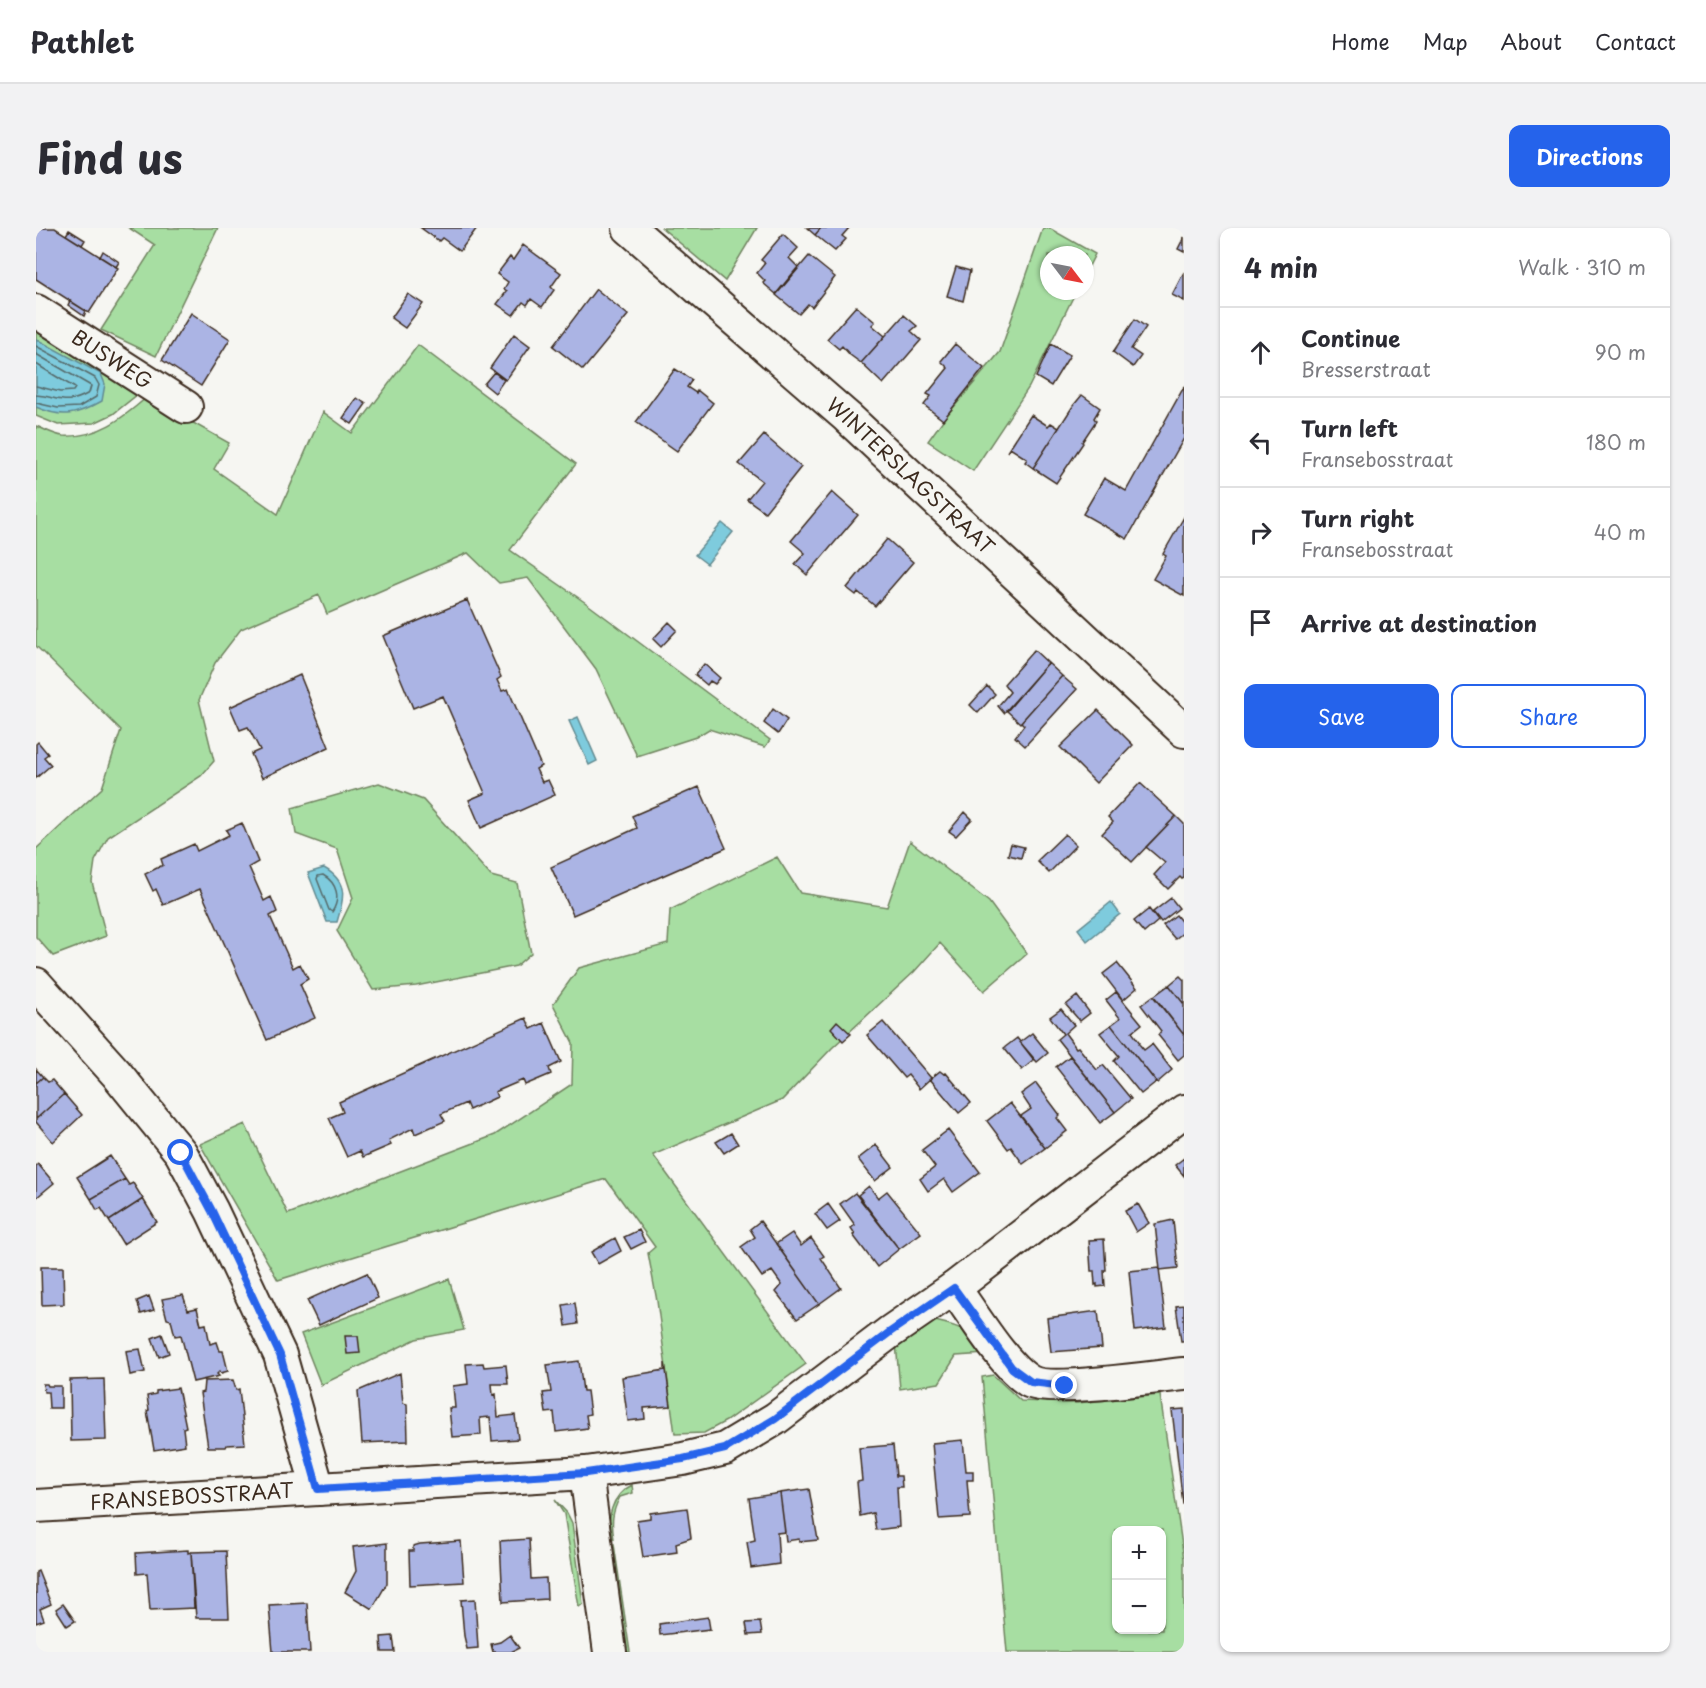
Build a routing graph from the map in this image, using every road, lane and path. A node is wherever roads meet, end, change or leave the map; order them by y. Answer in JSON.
{"nodes":[{"id":1,"x":629,"y":228,"type":"edge"},
{"id":2,"x":36,"y":311,"type":"edge"},
{"id":3,"x":186,"y":407,"type":"dead end"},
{"id":4,"x":1184,"y":731,"type":"edge"},
{"id":5,"x":36,"y":984,"type":"edge"},
{"id":6,"x":1184,"y":1111,"type":"edge"},
{"id":7,"x":954,"y":1288,"type":"junction"},
{"id":8,"x":1184,"y":1374,"type":"edge"},
{"id":9,"x":586,"y":1473,"type":"junction"},
{"id":10,"x":318,"y":1489,"type":"junction"},
{"id":11,"x":36,"y":1506,"type":"edge"},
{"id":12,"x":610,"y":1652,"type":"edge"}],
"edges":[{"from":1,"to":4,"type":"street","name":"WINTERSLAGSTRAAT"},
{"from":2,"to":3,"type":"street","name":"BUSWEG"},
{"from":5,"to":10,"type":"street"},
{"from":6,"to":7,"type":"street","name":"FRANSEBOSSTRAAT"},
{"from":7,"to":8,"type":"street"},
{"from":7,"to":9,"type":"street","name":"FRANSEBOSSTRAAT"},
{"from":9,"to":10,"type":"street","name":"FRANSEBOSSTRAAT"},
{"from":9,"to":12,"type":"street"},
{"from":10,"to":11,"type":"street","name":"FRANSEBOSSTRAAT"}]}
